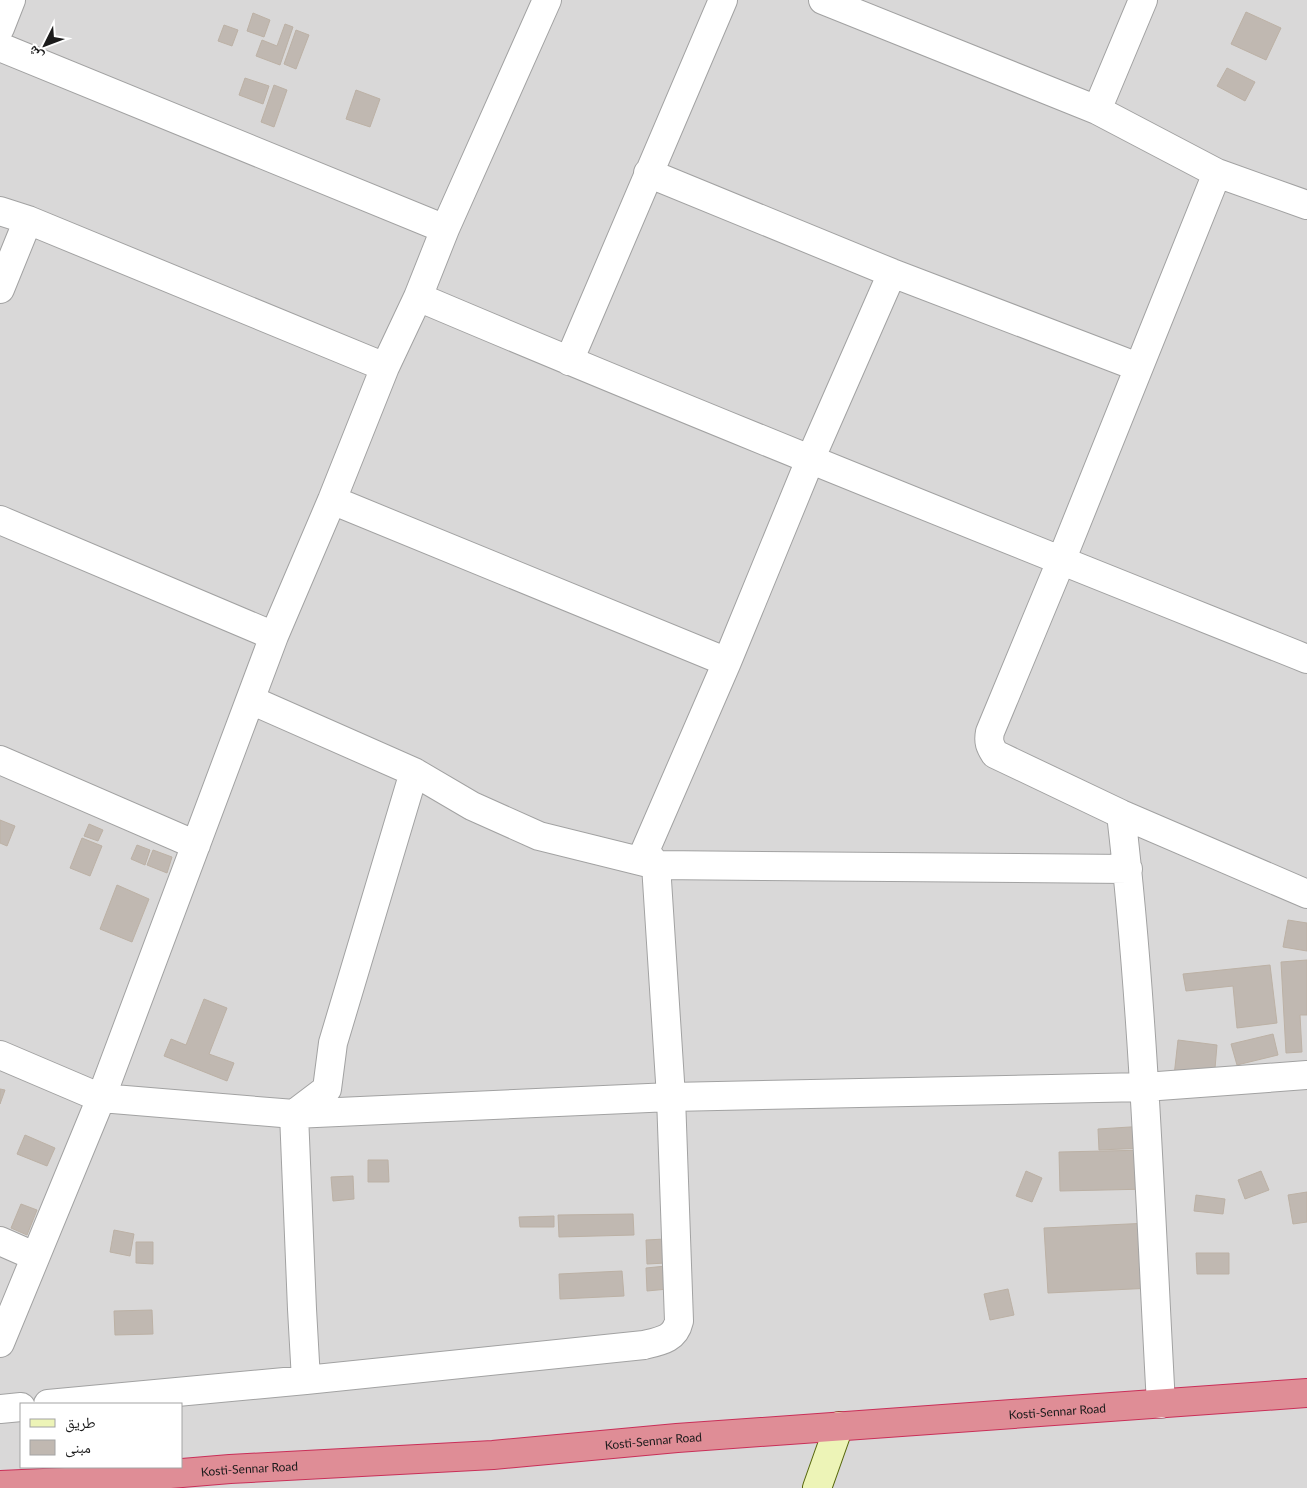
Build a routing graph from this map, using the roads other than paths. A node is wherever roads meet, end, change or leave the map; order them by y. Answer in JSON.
{"nodes":[{"id":1,"x":11,"y":0,"type":"edge"},
{"id":2,"x":723,"y":0,"type":"edge"},
{"id":3,"x":823,"y":0,"type":"edge"},
{"id":4,"x":1143,"y":0,"type":"edge"},
{"id":5,"x":539,"y":2,"type":"edge"},
{"id":6,"x":0,"y":28,"type":"edge"},
{"id":7,"x":0,"y":47,"type":"edge"},
{"id":8,"x":1097,"y":110,"type":"junction"},
{"id":9,"x":648,"y":173,"type":"junction"},
{"id":10,"x":1217,"y":173,"type":"junction"},
{"id":11,"x":1307,"y":205,"type":"edge"},
{"id":12,"x":0,"y":212,"type":"edge"},
{"id":13,"x":28,"y":220,"type":"junction"},
{"id":14,"x":445,"y":229,"type":"junction"},
{"id":15,"x":892,"y":273,"type":"junction"},
{"id":16,"x":0,"y":289,"type":"edge"},
{"id":17,"x":418,"y":297,"type":"junction"},
{"id":18,"x":569,"y":361,"type":"junction"},
{"id":19,"x":385,"y":367,"type":"junction"},
{"id":20,"x":1138,"y":367,"type":"junction"},
{"id":21,"x":810,"y":460,"type":"junction"},
{"id":22,"x":332,"y":500,"type":"junction"},
{"id":23,"x":0,"y":520,"type":"edge"},
{"id":24,"x":1061,"y":561,"type":"junction"},
{"id":25,"x":274,"y":636,"type":"junction"},
{"id":26,"x":1307,"y":659,"type":"edge"},
{"id":27,"x":726,"y":662,"type":"junction"},
{"id":28,"x":251,"y":700,"type":"junction"},
{"id":29,"x":0,"y":760,"type":"edge"},
{"id":30,"x":414,"y":772,"type":"junction"},
{"id":31,"x":1121,"y":814,"type":"junction"},
{"id":32,"x":196,"y":845,"type":"junction"},
{"id":33,"x":656,"y":865,"type":"junction"},
{"id":34,"x":1128,"y":868,"type":"junction"},
{"id":35,"x":1307,"y":894,"type":"edge"},
{"id":36,"x":0,"y":1055,"type":"edge"},
{"id":37,"x":1307,"y":1075,"type":"edge"},
{"id":38,"x":1145,"y":1087,"type":"junction"},
{"id":39,"x":671,"y":1097,"type":"junction"},
{"id":40,"x":101,"y":1098,"type":"junction"},
{"id":41,"x":294,"y":1114,"type":"junction"},
{"id":42,"x":0,"y":1241,"type":"edge"},
{"id":43,"x":34,"y":1256,"type":"junction"},
{"id":44,"x":0,"y":1343,"type":"edge"},
{"id":45,"x":306,"y":1380,"type":"junction"},
{"id":46,"x":1307,"y":1393,"type":"edge"},
{"id":47,"x":59,"y":1403,"type":"edge"},
{"id":48,"x":1161,"y":1404,"type":"junction"},
{"id":49,"x":20,"y":1407,"type":"edge"},
{"id":50,"x":0,"y":1409,"type":"edge"},
{"id":51,"x":839,"y":1426,"type":"junction"},
{"id":52,"x":0,"y":1486,"type":"edge"},
{"id":53,"x":817,"y":1488,"type":"edge"}],
"edges":[{"from":1,"to":6,"type":"street"},
{"from":2,"to":9,"type":"street"},
{"from":3,"to":8,"type":"street"},
{"from":4,"to":8,"type":"street"},
{"from":5,"to":14,"type":"street"},
{"from":7,"to":14,"type":"street"},
{"from":8,"to":10,"type":"street"},
{"from":9,"to":15,"type":"street"},
{"from":9,"to":18,"type":"street"},
{"from":10,"to":11,"type":"street"},
{"from":10,"to":20,"type":"street"},
{"from":12,"to":13,"type":"street"},
{"from":13,"to":16,"type":"street"},
{"from":13,"to":19,"type":"street"},
{"from":14,"to":17,"type":"street"},
{"from":15,"to":20,"type":"street"},
{"from":15,"to":21,"type":"street"},
{"from":17,"to":18,"type":"street"},
{"from":17,"to":19,"type":"street"},
{"from":18,"to":21,"type":"street"},
{"from":19,"to":22,"type":"street"},
{"from":20,"to":24,"type":"street"},
{"from":21,"to":24,"type":"street"},
{"from":21,"to":27,"type":"street"},
{"from":22,"to":25,"type":"street"},
{"from":22,"to":27,"type":"street"},
{"from":23,"to":25,"type":"street"},
{"from":24,"to":26,"type":"street"},
{"from":24,"to":31,"type":"street"},
{"from":25,"to":28,"type":"street"},
{"from":27,"to":33,"type":"street"},
{"from":28,"to":30,"type":"street"},
{"from":28,"to":32,"type":"street"},
{"from":29,"to":32,"type":"street"},
{"from":30,"to":33,"type":"street"},
{"from":30,"to":41,"type":"street"},
{"from":31,"to":34,"type":"street"},
{"from":31,"to":35,"type":"street"},
{"from":32,"to":40,"type":"street"},
{"from":33,"to":34,"type":"street"},
{"from":33,"to":39,"type":"street"},
{"from":34,"to":38,"type":"street"},
{"from":36,"to":40,"type":"street"},
{"from":37,"to":38,"type":"street"},
{"from":38,"to":39,"type":"street"},
{"from":38,"to":48,"type":"street"},
{"from":39,"to":41,"type":"street"},
{"from":39,"to":45,"type":"street"},
{"from":40,"to":41,"type":"street"},
{"from":40,"to":43,"type":"street"},
{"from":41,"to":45,"type":"street"},
{"from":42,"to":43,"type":"street"},
{"from":43,"to":44,"type":"street"},
{"from":45,"to":47,"type":"street"},
{"from":46,"to":48,"type":"highway","name":"Kosti-Sennar Road"},
{"from":48,"to":51,"type":"highway","name":"Kosti-Sennar Road"},
{"from":49,"to":50,"type":"street"},
{"from":51,"to":52,"type":"highway","name":"Kosti-Sennar Road"},
{"from":51,"to":53,"type":"street"}]}
